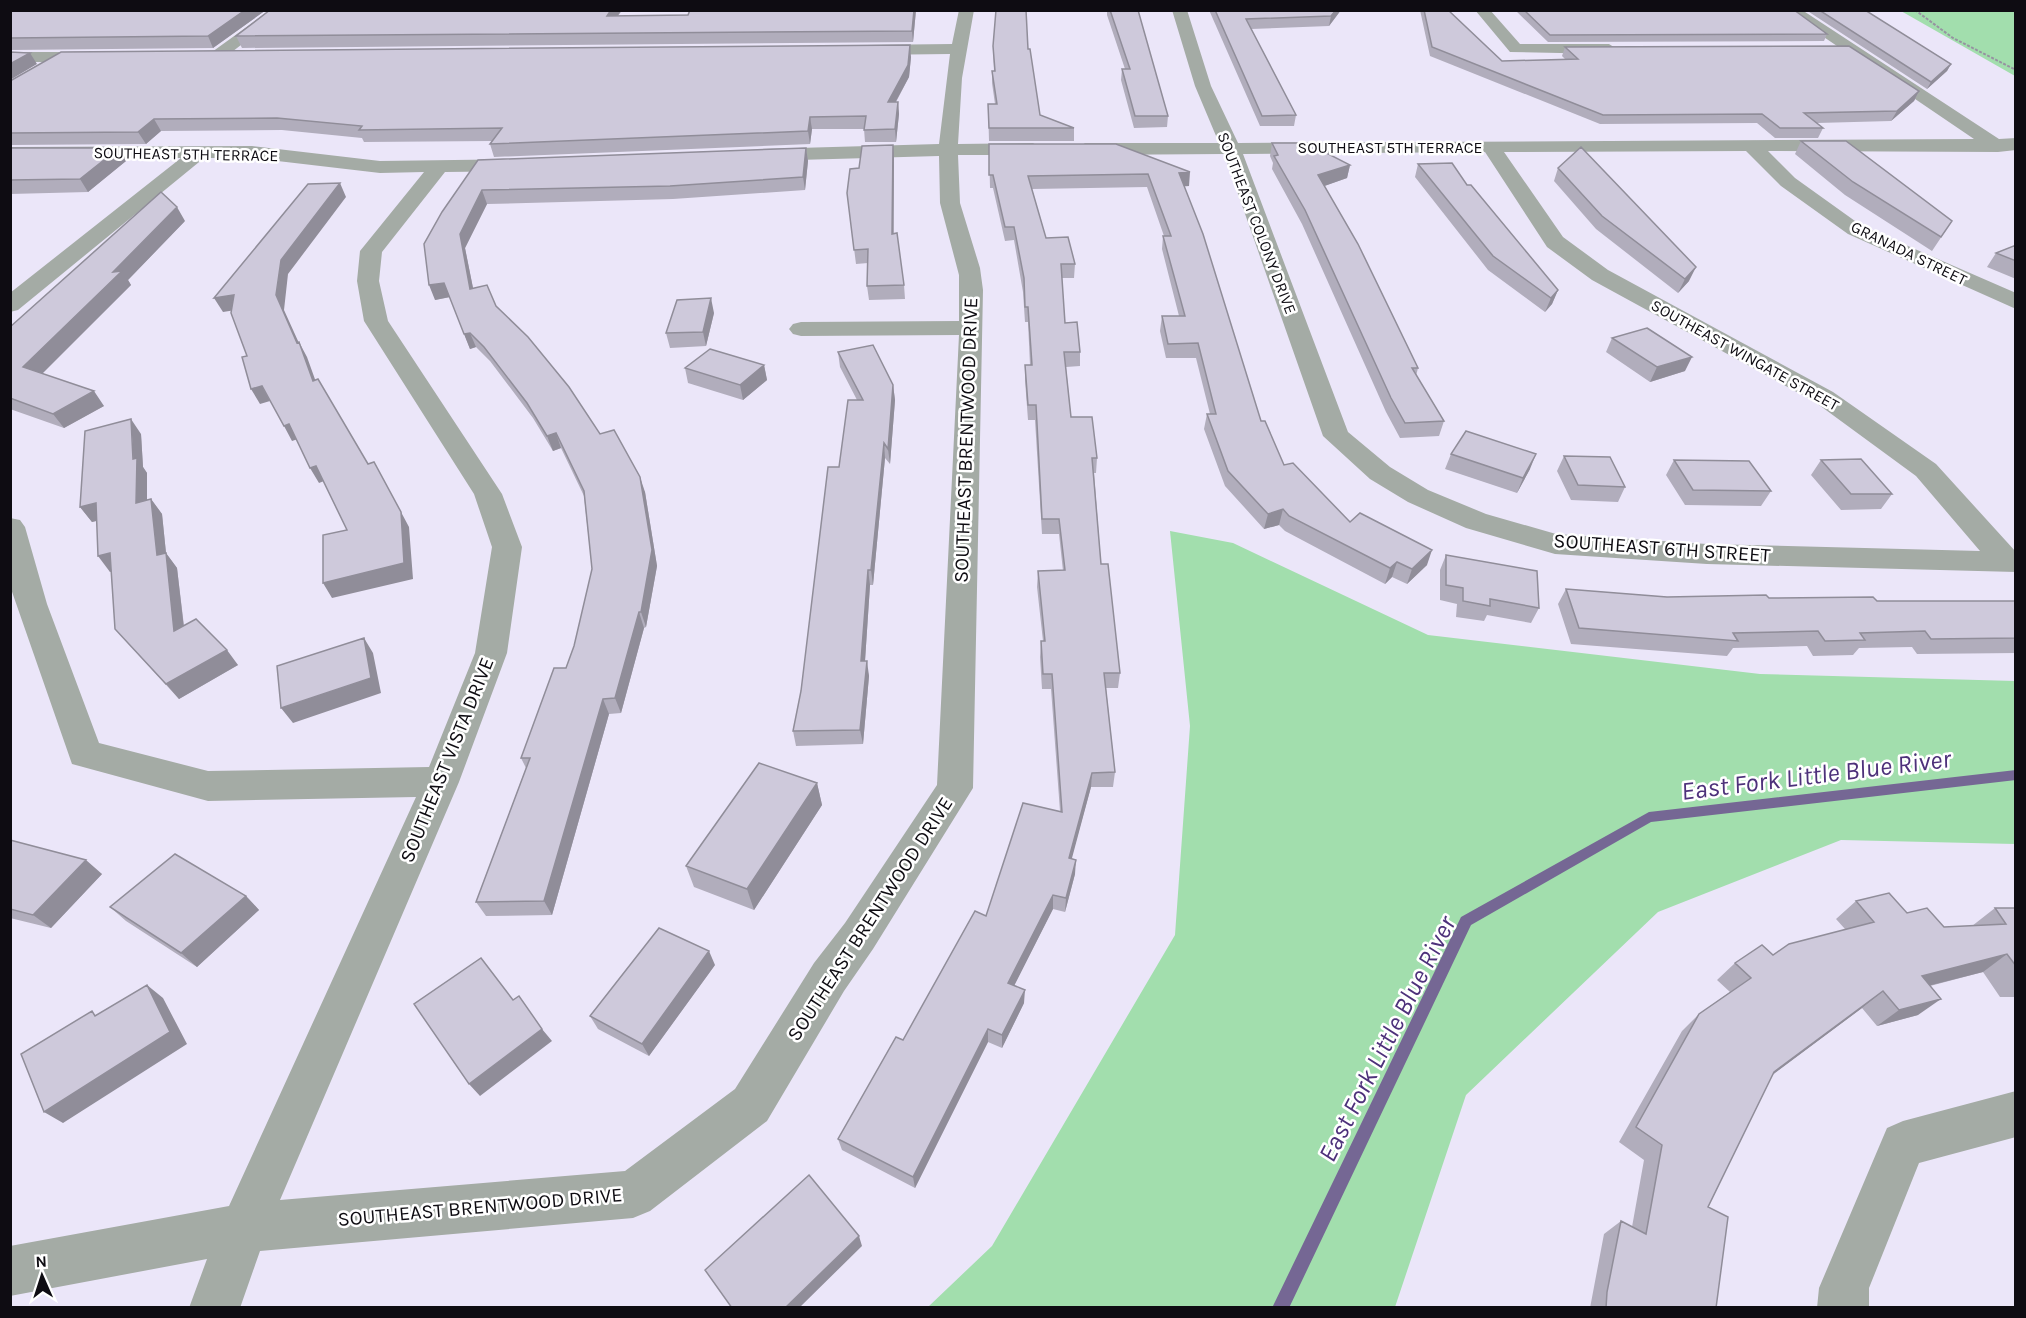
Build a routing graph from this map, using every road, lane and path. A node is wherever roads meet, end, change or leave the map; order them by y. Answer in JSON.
{"nodes":[{"id":1,"x":280,"y":10,"type":"edge"},
{"id":2,"x":967,"y":10,"type":"edge"},
{"id":3,"x":1179,"y":10,"type":"edge"},
{"id":4,"x":1482,"y":10,"type":"edge"},
{"id":5,"x":1791,"y":10,"type":"edge"},
{"id":6,"x":1916,"y":10,"type":"edge"},
{"id":7,"x":1824,"y":48,"type":"edge"},
{"id":8,"x":1848,"y":48,"type":"junction"},
{"id":9,"x":1623,"y":49,"type":"edge"},
{"id":10,"x":856,"y":50,"type":"edge"},
{"id":11,"x":957,"y":50,"type":"junction"},
{"id":12,"x":242,"y":55,"type":"edge"},
{"id":13,"x":10,"y":57,"type":"edge"},
{"id":14,"x":63,"y":57,"type":"junction"},
{"id":15,"x":111,"y":57,"type":"edge"},
{"id":16,"x":2016,"y":70,"type":"edge"},
{"id":17,"x":37,"y":74,"type":"edge"},
{"id":18,"x":1994,"y":144,"type":"junction"},
{"id":19,"x":2016,"y":144,"type":"edge"},
{"id":20,"x":1491,"y":147,"type":"junction"},
{"id":21,"x":1753,"y":147,"type":"junction"},
{"id":22,"x":1231,"y":148,"type":"junction"},
{"id":23,"x":950,"y":149,"type":"junction"},
{"id":24,"x":201,"y":151,"type":"junction"},
{"id":25,"x":10,"y":153,"type":"edge"},
{"id":26,"x":738,"y":156,"type":"edge"},
{"id":27,"x":2016,"y":157,"type":"edge"},
{"id":28,"x":542,"y":164,"type":"edge"},
{"id":29,"x":440,"y":165,"type":"junction"},
{"id":30,"x":2016,"y":302,"type":"edge"},
{"id":31,"x":10,"y":305,"type":"edge"},
{"id":32,"x":971,"y":328,"type":"junction"},
{"id":33,"x":801,"y":329,"type":"dead end"},
{"id":34,"x":1336,"y":436,"type":"joint"},
{"id":35,"x":10,"y":527,"type":"edge"},
{"id":36,"x":2011,"y":562,"type":"edge"},
{"id":37,"x":441,"y":782,"type":"junction"},
{"id":38,"x":2016,"y":1114,"type":"edge"},
{"id":39,"x":244,"y":1228,"type":"junction"},
{"id":40,"x":10,"y":1271,"type":"edge"},
{"id":41,"x":214,"y":1308,"type":"edge"},
{"id":42,"x":1843,"y":1308,"type":"edge"}],
"edges":[{"from":1,"to":12,"type":"street"},
{"from":2,"to":11,"type":"street","name":"SOUTHEAST BRENTWOOD DRIVE"},
{"from":3,"to":22,"type":"street","name":"SOUTHEAST COLONY DRIVE"},
{"from":4,"to":9,"type":"street"},
{"from":5,"to":8,"type":"street"},
{"from":6,"to":16,"type":"path"},
{"from":7,"to":8,"type":"street"},
{"from":8,"to":18,"type":"street"},
{"from":10,"to":11,"type":"street"},
{"from":11,"to":23,"type":"street","name":"SOUTHEAST BRENTWOOD DRIVE"},
{"from":13,"to":14,"type":"street"},
{"from":14,"to":15,"type":"street"},
{"from":14,"to":17,"type":"street"},
{"from":18,"to":19,"type":"street","name":"SOUTHEAST 5TH TERRACE"},
{"from":18,"to":21,"type":"street","name":"SOUTHEAST 5TH TERRACE"},
{"from":18,"to":27,"type":"street"},
{"from":20,"to":21,"type":"street","name":"SOUTHEAST 5TH TERRACE"},
{"from":20,"to":22,"type":"street","name":"SOUTHEAST 5TH TERRACE"},
{"from":20,"to":36,"type":"street","name":"SOUTHEAST WINGATE STREET"},
{"from":21,"to":30,"type":"street","name":"GRANADA STREET"},
{"from":22,"to":23,"type":"street","name":"SOUTHEAST 5TH TERRACE"},
{"from":22,"to":34,"type":"street","name":"SOUTHEAST COLONY DRIVE"},
{"from":23,"to":26,"type":"street","name":"SOUTHEAST 5TH TERRACE"},
{"from":23,"to":32,"type":"street","name":"SOUTHEAST BRENTWOOD DRIVE"},
{"from":24,"to":25,"type":"street","name":"SOUTHEAST 5TH TERRACE"},
{"from":24,"to":29,"type":"street","name":"SOUTHEAST 5TH TERRACE"},
{"from":24,"to":31,"type":"street"},
{"from":28,"to":29,"type":"street","name":"SOUTHEAST 5TH TERRACE"},
{"from":29,"to":37,"type":"street","name":"SOUTHEAST VISTA DRIVE"},
{"from":32,"to":33,"type":"street"},
{"from":32,"to":39,"type":"street","name":"SOUTHEAST BRENTWOOD DRIVE"},
{"from":34,"to":36,"type":"street","name":"SOUTHEAST 6TH STREET"},
{"from":35,"to":37,"type":"street"},
{"from":37,"to":39,"type":"street","name":"SOUTHEAST VISTA DRIVE"},
{"from":38,"to":42,"type":"street"},
{"from":39,"to":40,"type":"street","name":"SOUTHEAST BRENTWOOD DRIVE"},
{"from":39,"to":41,"type":"street","name":"SOUTHEAST VISTA DRIVE"}]}
